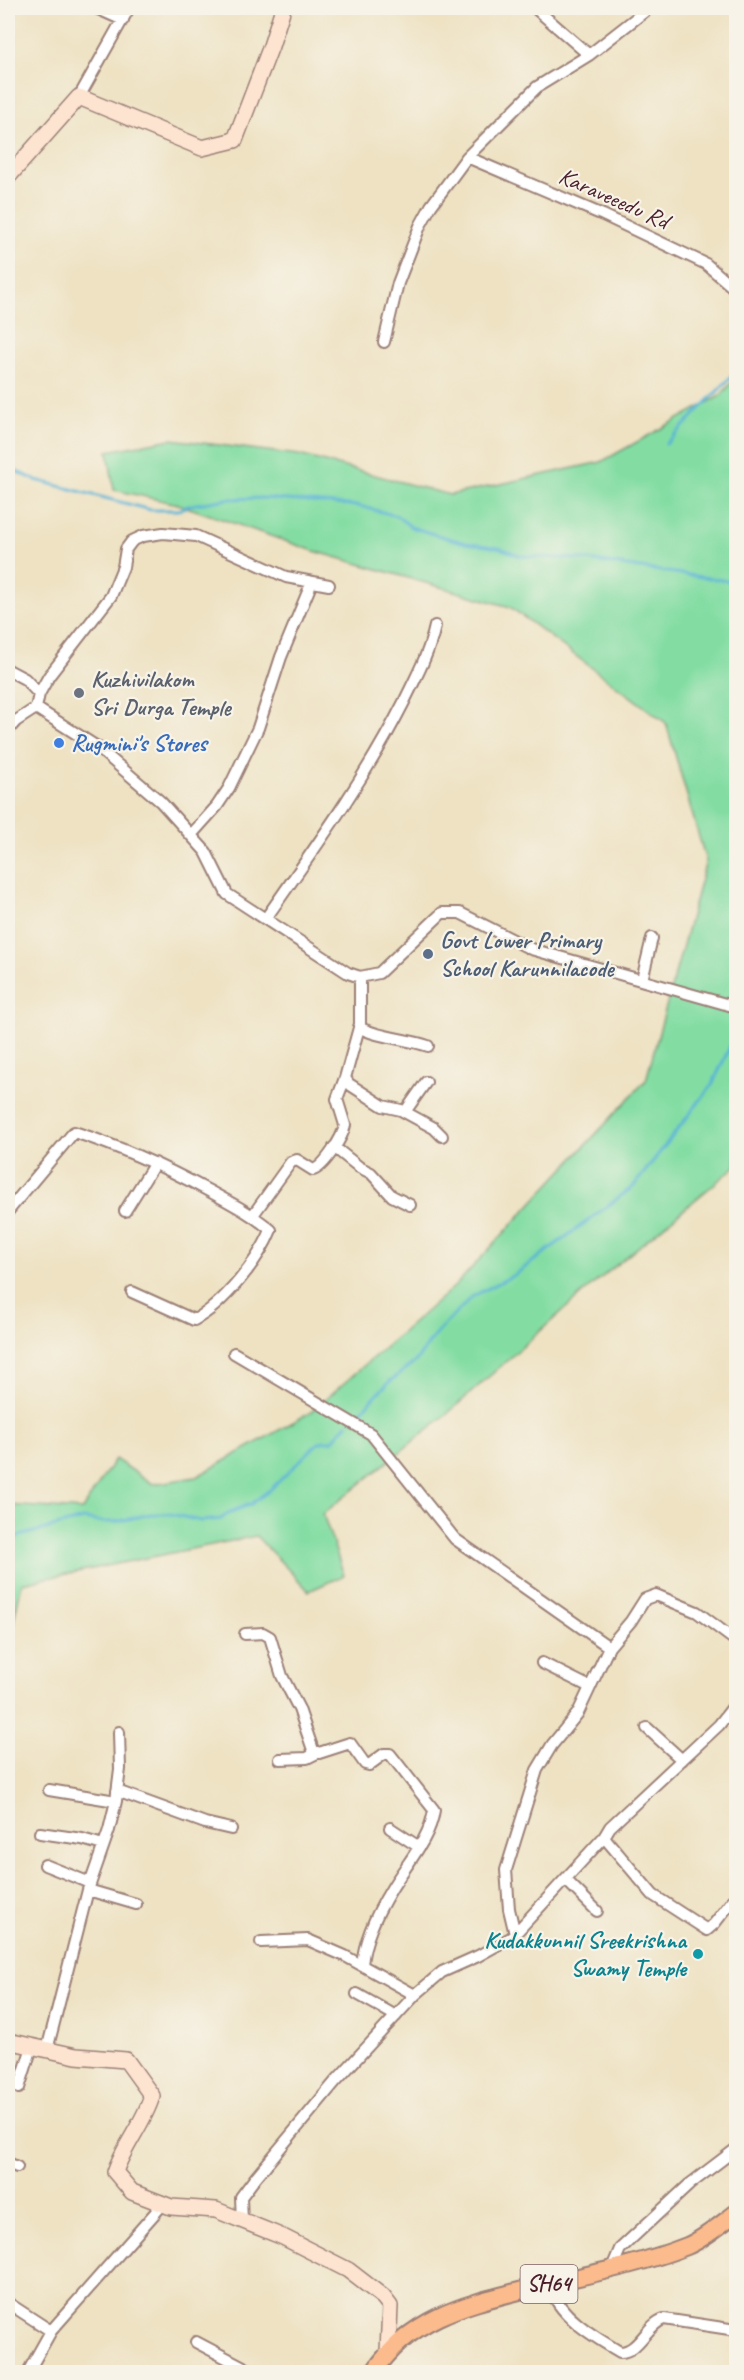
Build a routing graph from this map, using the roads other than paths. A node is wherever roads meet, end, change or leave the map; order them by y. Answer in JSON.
{"nodes":[{"id":1,"x":96,"y":8,"type":"edge"},
{"id":2,"x":129,"y":8,"type":"edge"},
{"id":3,"x":283,"y":8,"type":"edge"},
{"id":4,"x":535,"y":8,"type":"edge"},
{"id":5,"x":649,"y":8,"type":"edge"},
{"id":6,"x":123,"y":20,"type":"junction"},
{"id":7,"x":589,"y":55,"type":"junction"},
{"id":8,"x":79,"y":97,"type":"junction"},
{"id":9,"x":467,"y":158,"type":"junction"},
{"id":10,"x":8,"y":177,"type":"edge"},
{"id":11,"x":736,"y":290,"type":"edge"},
{"id":12,"x":384,"y":342,"type":"dead end"},
{"id":13,"x":312,"y":582,"type":"junction"},
{"id":14,"x":329,"y":585,"type":"dead end"},
{"id":15,"x":435,"y":626,"type":"dead end"},
{"id":16,"x":8,"y":670,"type":"edge"},
{"id":17,"x":39,"y":694,"type":"junction"},
{"id":18,"x":36,"y":708,"type":"junction"},
{"id":19,"x":8,"y":730,"type":"edge"},
{"id":20,"x":191,"y":835,"type":"junction"},
{"id":21,"x":266,"y":918,"type":"junction"},
{"id":22,"x":652,"y":938,"type":"dead end"},
{"id":23,"x":360,"y":978,"type":"junction"},
{"id":24,"x":642,"y":980,"type":"junction"},
{"id":25,"x":736,"y":1007,"type":"edge"},
{"id":26,"x":359,"y":1027,"type":"junction"},
{"id":27,"x":428,"y":1046,"type":"dead end"},
{"id":28,"x":345,"y":1078,"type":"junction"},
{"id":29,"x":426,"y":1082,"type":"dead end"},
{"id":30,"x":405,"y":1112,"type":"junction"},
{"id":31,"x":442,"y":1137,"type":"dead end"},
{"id":32,"x":334,"y":1147,"type":"junction"},
{"id":33,"x":155,"y":1163,"type":"junction"},
{"id":34,"x":410,"y":1205,"type":"dead end"},
{"id":35,"x":8,"y":1211,"type":"edge"},
{"id":36,"x":125,"y":1211,"type":"dead end"},
{"id":37,"x":253,"y":1215,"type":"junction"},
{"id":38,"x":132,"y":1292,"type":"dead end"},
{"id":39,"x":234,"y":1353,"type":"dead end"},
{"id":40,"x":245,"y":1634,"type":"dead end"},
{"id":41,"x":736,"y":1641,"type":"edge"},
{"id":42,"x":609,"y":1647,"type":"junction"},
{"id":43,"x":542,"y":1663,"type":"dead end"},
{"id":44,"x":590,"y":1687,"type":"junction"},
{"id":45,"x":736,"y":1704,"type":"edge"},
{"id":46,"x":647,"y":1728,"type":"dead end"},
{"id":47,"x":119,"y":1732,"type":"dead end"},
{"id":48,"x":317,"y":1753,"type":"junction"},
{"id":49,"x":280,"y":1759,"type":"dead end"},
{"id":50,"x":682,"y":1760,"type":"junction"},
{"id":51,"x":49,"y":1790,"type":"dead end"},
{"id":52,"x":117,"y":1796,"type":"junction"},
{"id":53,"x":390,"y":1828,"type":"dead end"},
{"id":54,"x":231,"y":1829,"type":"dead end"},
{"id":55,"x":40,"y":1833,"type":"dead end"},
{"id":56,"x":604,"y":1837,"type":"junction"},
{"id":57,"x":103,"y":1845,"type":"junction"},
{"id":58,"x":419,"y":1847,"type":"junction"},
{"id":59,"x":45,"y":1865,"type":"dead end"},
{"id":60,"x":566,"y":1880,"type":"junction"},
{"id":61,"x":89,"y":1887,"type":"junction"},
{"id":62,"x":736,"y":1896,"type":"edge"},
{"id":63,"x":136,"y":1904,"type":"dead end"},
{"id":64,"x":597,"y":1911,"type":"dead end"},
{"id":65,"x":515,"y":1934,"type":"junction"},
{"id":66,"x":261,"y":1942,"type":"dead end"},
{"id":67,"x":362,"y":1965,"type":"junction"},
{"id":68,"x":357,"y":1994,"type":"dead end"},
{"id":69,"x":415,"y":1995,"type":"junction"},
{"id":70,"x":396,"y":2016,"type":"junction"},
{"id":71,"x":8,"y":2041,"type":"edge"},
{"id":72,"x":40,"y":2049,"type":"junction"},
{"id":73,"x":19,"y":2088,"type":"dead end"},
{"id":74,"x":736,"y":2149,"type":"edge"},
{"id":75,"x":163,"y":2204,"type":"junction"},
{"id":76,"x":736,"y":2213,"type":"edge"},
{"id":77,"x":242,"y":2221,"type":"junction"},
{"id":78,"x":612,"y":2268,"type":"junction"},
{"id":79,"x":549,"y":2284,"type":"junction"},
{"id":80,"x":8,"y":2303,"type":"edge"},
{"id":81,"x":736,"y":2330,"type":"edge"},
{"id":82,"x":51,"y":2331,"type":"junction"},
{"id":83,"x":196,"y":2342,"type":"dead end"},
{"id":84,"x":388,"y":2352,"type":"junction"},
{"id":85,"x":28,"y":2373,"type":"edge"},
{"id":86,"x":254,"y":2373,"type":"edge"},
{"id":87,"x":374,"y":2373,"type":"edge"}],
"edges":[{"from":1,"to":6,"type":"street"},
{"from":2,"to":6,"type":"street"},
{"from":3,"to":8,"type":"main road"},
{"from":4,"to":7,"type":"street"},
{"from":5,"to":7,"type":"street"},
{"from":6,"to":8,"type":"street"},
{"from":7,"to":9,"type":"street"},
{"from":8,"to":10,"type":"main road"},
{"from":9,"to":11,"type":"street","name":"Karaveeedu Rd"},
{"from":9,"to":12,"type":"street"},
{"from":13,"to":14,"type":"street"},
{"from":13,"to":17,"type":"street"},
{"from":13,"to":20,"type":"street"},
{"from":15,"to":21,"type":"street"},
{"from":16,"to":17,"type":"street"},
{"from":17,"to":18,"type":"street"},
{"from":18,"to":19,"type":"street"},
{"from":18,"to":20,"type":"street"},
{"from":20,"to":21,"type":"street"},
{"from":21,"to":23,"type":"street"},
{"from":22,"to":24,"type":"street"},
{"from":23,"to":24,"type":"street"},
{"from":23,"to":26,"type":"street"},
{"from":24,"to":25,"type":"street"},
{"from":26,"to":27,"type":"street"},
{"from":26,"to":28,"type":"street"},
{"from":28,"to":30,"type":"street"},
{"from":28,"to":32,"type":"street"},
{"from":29,"to":30,"type":"street"},
{"from":30,"to":31,"type":"street"},
{"from":32,"to":34,"type":"street"},
{"from":32,"to":37,"type":"street"},
{"from":33,"to":35,"type":"street"},
{"from":33,"to":36,"type":"street"},
{"from":33,"to":37,"type":"street"},
{"from":37,"to":38,"type":"street"},
{"from":39,"to":42,"type":"street"},
{"from":40,"to":48,"type":"street"},
{"from":41,"to":42,"type":"street"},
{"from":42,"to":44,"type":"street"},
{"from":43,"to":44,"type":"street"},
{"from":44,"to":65,"type":"street"},
{"from":45,"to":50,"type":"street"},
{"from":46,"to":50,"type":"street"},
{"from":47,"to":52,"type":"street"},
{"from":48,"to":49,"type":"street"},
{"from":48,"to":58,"type":"street"},
{"from":50,"to":56,"type":"street"},
{"from":51,"to":52,"type":"street"},
{"from":52,"to":54,"type":"street"},
{"from":52,"to":57,"type":"street"},
{"from":53,"to":58,"type":"street"},
{"from":55,"to":57,"type":"street"},
{"from":56,"to":60,"type":"street"},
{"from":56,"to":62,"type":"street"},
{"from":57,"to":61,"type":"street"},
{"from":58,"to":67,"type":"street"},
{"from":59,"to":61,"type":"street"},
{"from":60,"to":64,"type":"street"},
{"from":60,"to":65,"type":"street"},
{"from":61,"to":63,"type":"street"},
{"from":61,"to":72,"type":"street"},
{"from":65,"to":69,"type":"street"},
{"from":66,"to":67,"type":"street"},
{"from":67,"to":69,"type":"street"},
{"from":68,"to":70,"type":"street"},
{"from":69,"to":70,"type":"street"},
{"from":70,"to":77,"type":"street"},
{"from":71,"to":72,"type":"main road"},
{"from":72,"to":73,"type":"street"},
{"from":72,"to":75,"type":"main road"},
{"from":74,"to":78,"type":"street"},
{"from":75,"to":77,"type":"main road"},
{"from":75,"to":82,"type":"street"},
{"from":76,"to":78,"type":"main road","number":"SH64"},
{"from":77,"to":84,"type":"main road"},
{"from":78,"to":79,"type":"main road","number":"SH64"},
{"from":79,"to":81,"type":"street"},
{"from":79,"to":84,"type":"main road","number":"SH64"},
{"from":80,"to":82,"type":"street"},
{"from":82,"to":85,"type":"street"},
{"from":83,"to":86,"type":"street"},
{"from":84,"to":87,"type":"main road","number":"SH64"}]}
